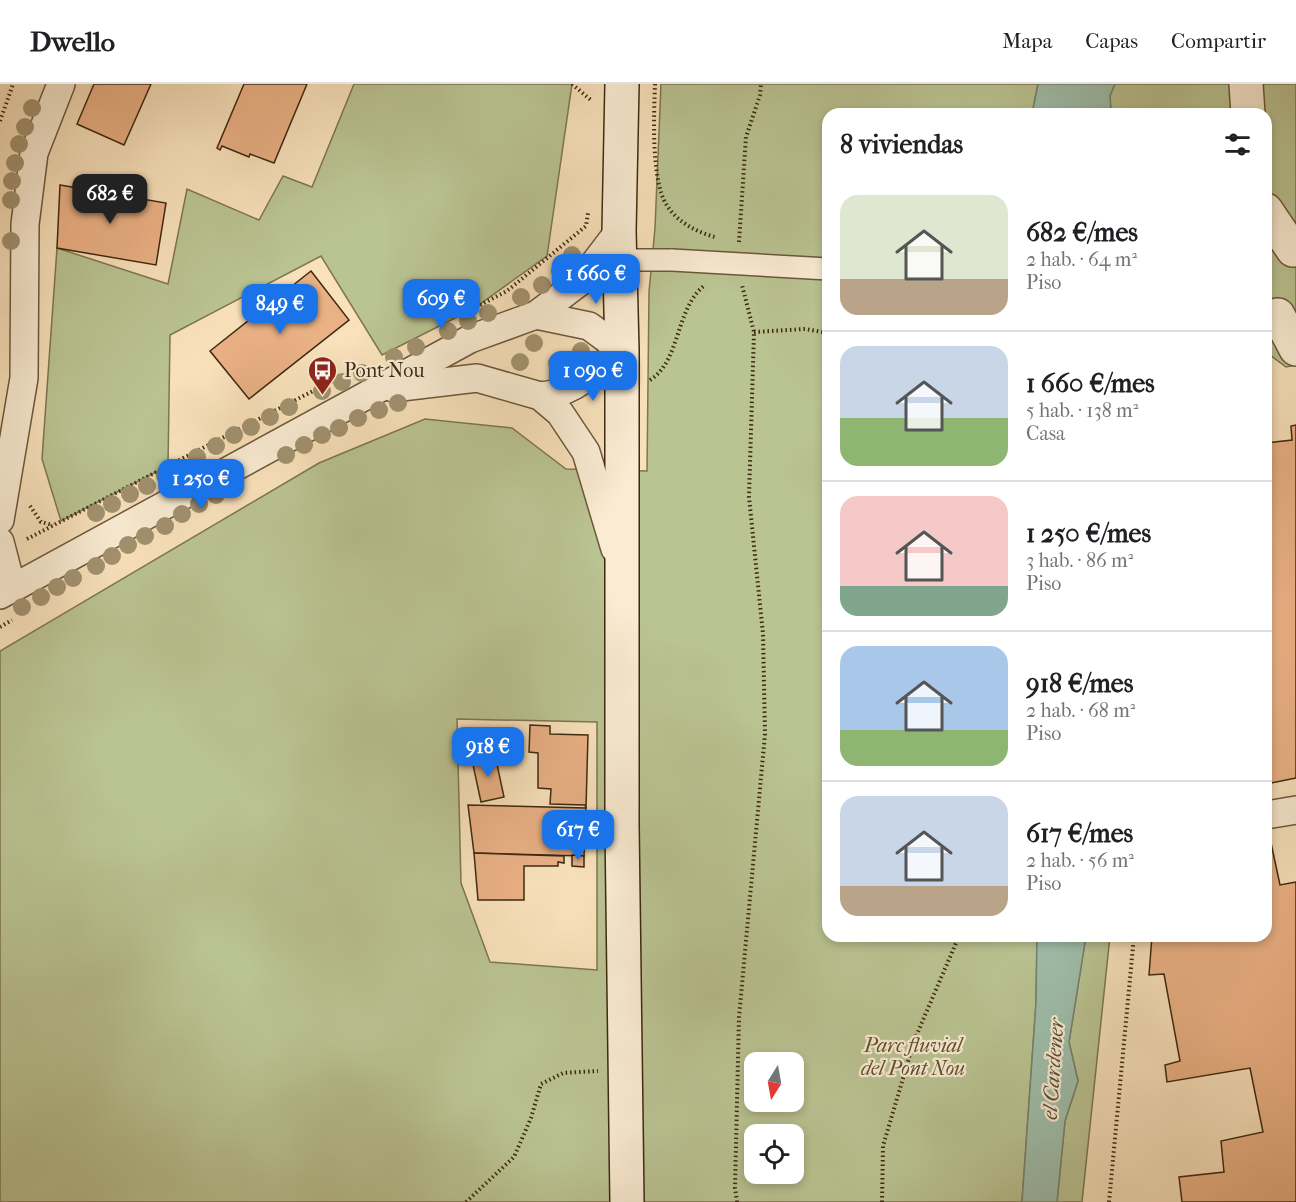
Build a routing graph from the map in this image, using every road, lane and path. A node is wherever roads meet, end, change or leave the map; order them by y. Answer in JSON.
{"nodes":[{"id":1,"x":13,"y":84,"type":"edge"},
{"id":2,"x":61,"y":84,"type":"edge"},
{"id":3,"x":622,"y":84,"type":"edge"},
{"id":4,"x":655,"y":84,"type":"edge"},
{"id":5,"x":760,"y":84,"type":"edge"},
{"id":6,"x":1246,"y":84,"type":"edge"},
{"id":7,"x":1248,"y":108,"type":"edge"},
{"id":8,"x":0,"y":121,"type":"edge"},
{"id":9,"x":1272,"y":223,"type":"edge"},
{"id":10,"x":586,"y":226,"type":"dead end"},
{"id":11,"x":721,"y":238,"type":"dead end"},
{"id":12,"x":730,"y":241,"type":"dead end"},
{"id":13,"x":620,"y":245,"type":"junction"},
{"id":14,"x":1285,"y":250,"type":"edge"},
{"id":15,"x":822,"y":269,"type":"edge"},
{"id":16,"x":732,"y":284,"type":"dead end"},
{"id":17,"x":713,"y":285,"type":"dead end"},
{"id":18,"x":473,"y":309,"type":"dead end"},
{"id":19,"x":1280,"y":313,"type":"edge"},
{"id":20,"x":536,"y":315,"type":"junction"},
{"id":21,"x":754,"y":332,"type":"junction"},
{"id":22,"x":822,"y":332,"type":"edge"},
{"id":23,"x":1296,"y":349,"type":"edge"},
{"id":24,"x":622,"y":350,"type":"junction"},
{"id":25,"x":341,"y":376,"type":"dead end"},
{"id":26,"x":622,"y":385,"type":"junction"},
{"id":27,"x":369,"y":394,"type":"junction"},
{"id":28,"x":540,"y":396,"type":"junction"},
{"id":29,"x":0,"y":520,"type":"edge"},
{"id":30,"x":1,"y":547,"type":"edge"},
{"id":31,"x":622,"y":578,"type":"junction"},
{"id":32,"x":6,"y":591,"type":"edge"},
{"id":33,"x":1296,"y":810,"type":"edge"},
{"id":34,"x":1272,"y":814,"type":"edge"},
{"id":35,"x":956,"y":942,"type":"edge"},
{"id":36,"x":1133,"y":942,"type":"edge"},
{"id":37,"x":625,"y":1070,"type":"junction"},
{"id":38,"x":466,"y":1202,"type":"edge"},
{"id":39,"x":627,"y":1202,"type":"edge"},
{"id":40,"x":737,"y":1202,"type":"edge"},
{"id":41,"x":882,"y":1202,"type":"edge"},
{"id":42,"x":1109,"y":1202,"type":"edge"}],
"edges":[{"from":1,"to":8,"type":"path"},
{"from":2,"to":29,"type":"street"},
{"from":3,"to":13,"type":"main road"},
{"from":4,"to":11,"type":"path"},
{"from":5,"to":12,"type":"path"},
{"from":6,"to":7,"type":"main road"},
{"from":9,"to":14,"type":"main road"},
{"from":10,"to":18,"type":"path"},
{"from":13,"to":15,"type":"street","bridge":true},
{"from":13,"to":20,"type":"street"},
{"from":13,"to":24,"type":"main road"},
{"from":16,"to":21,"type":"path"},
{"from":17,"to":26,"type":"path"},
{"from":19,"to":23,"type":"main road"},
{"from":20,"to":24,"type":"street"},
{"from":20,"to":27,"type":"street"},
{"from":21,"to":22,"type":"path"},
{"from":21,"to":40,"type":"path"},
{"from":24,"to":26,"type":"main road"},
{"from":24,"to":28,"type":"street"},
{"from":25,"to":30,"type":"path"},
{"from":26,"to":31,"type":"main road"},
{"from":27,"to":28,"type":"street"},
{"from":27,"to":32,"type":"street"},
{"from":28,"to":31,"type":"street"},
{"from":30,"to":32,"type":"street"},
{"from":31,"to":37,"type":"main road"},
{"from":33,"to":34,"type":"street"},
{"from":35,"to":41,"type":"path"},
{"from":36,"to":42,"type":"path"},
{"from":37,"to":38,"type":"path"},
{"from":37,"to":39,"type":"main road"}]}
